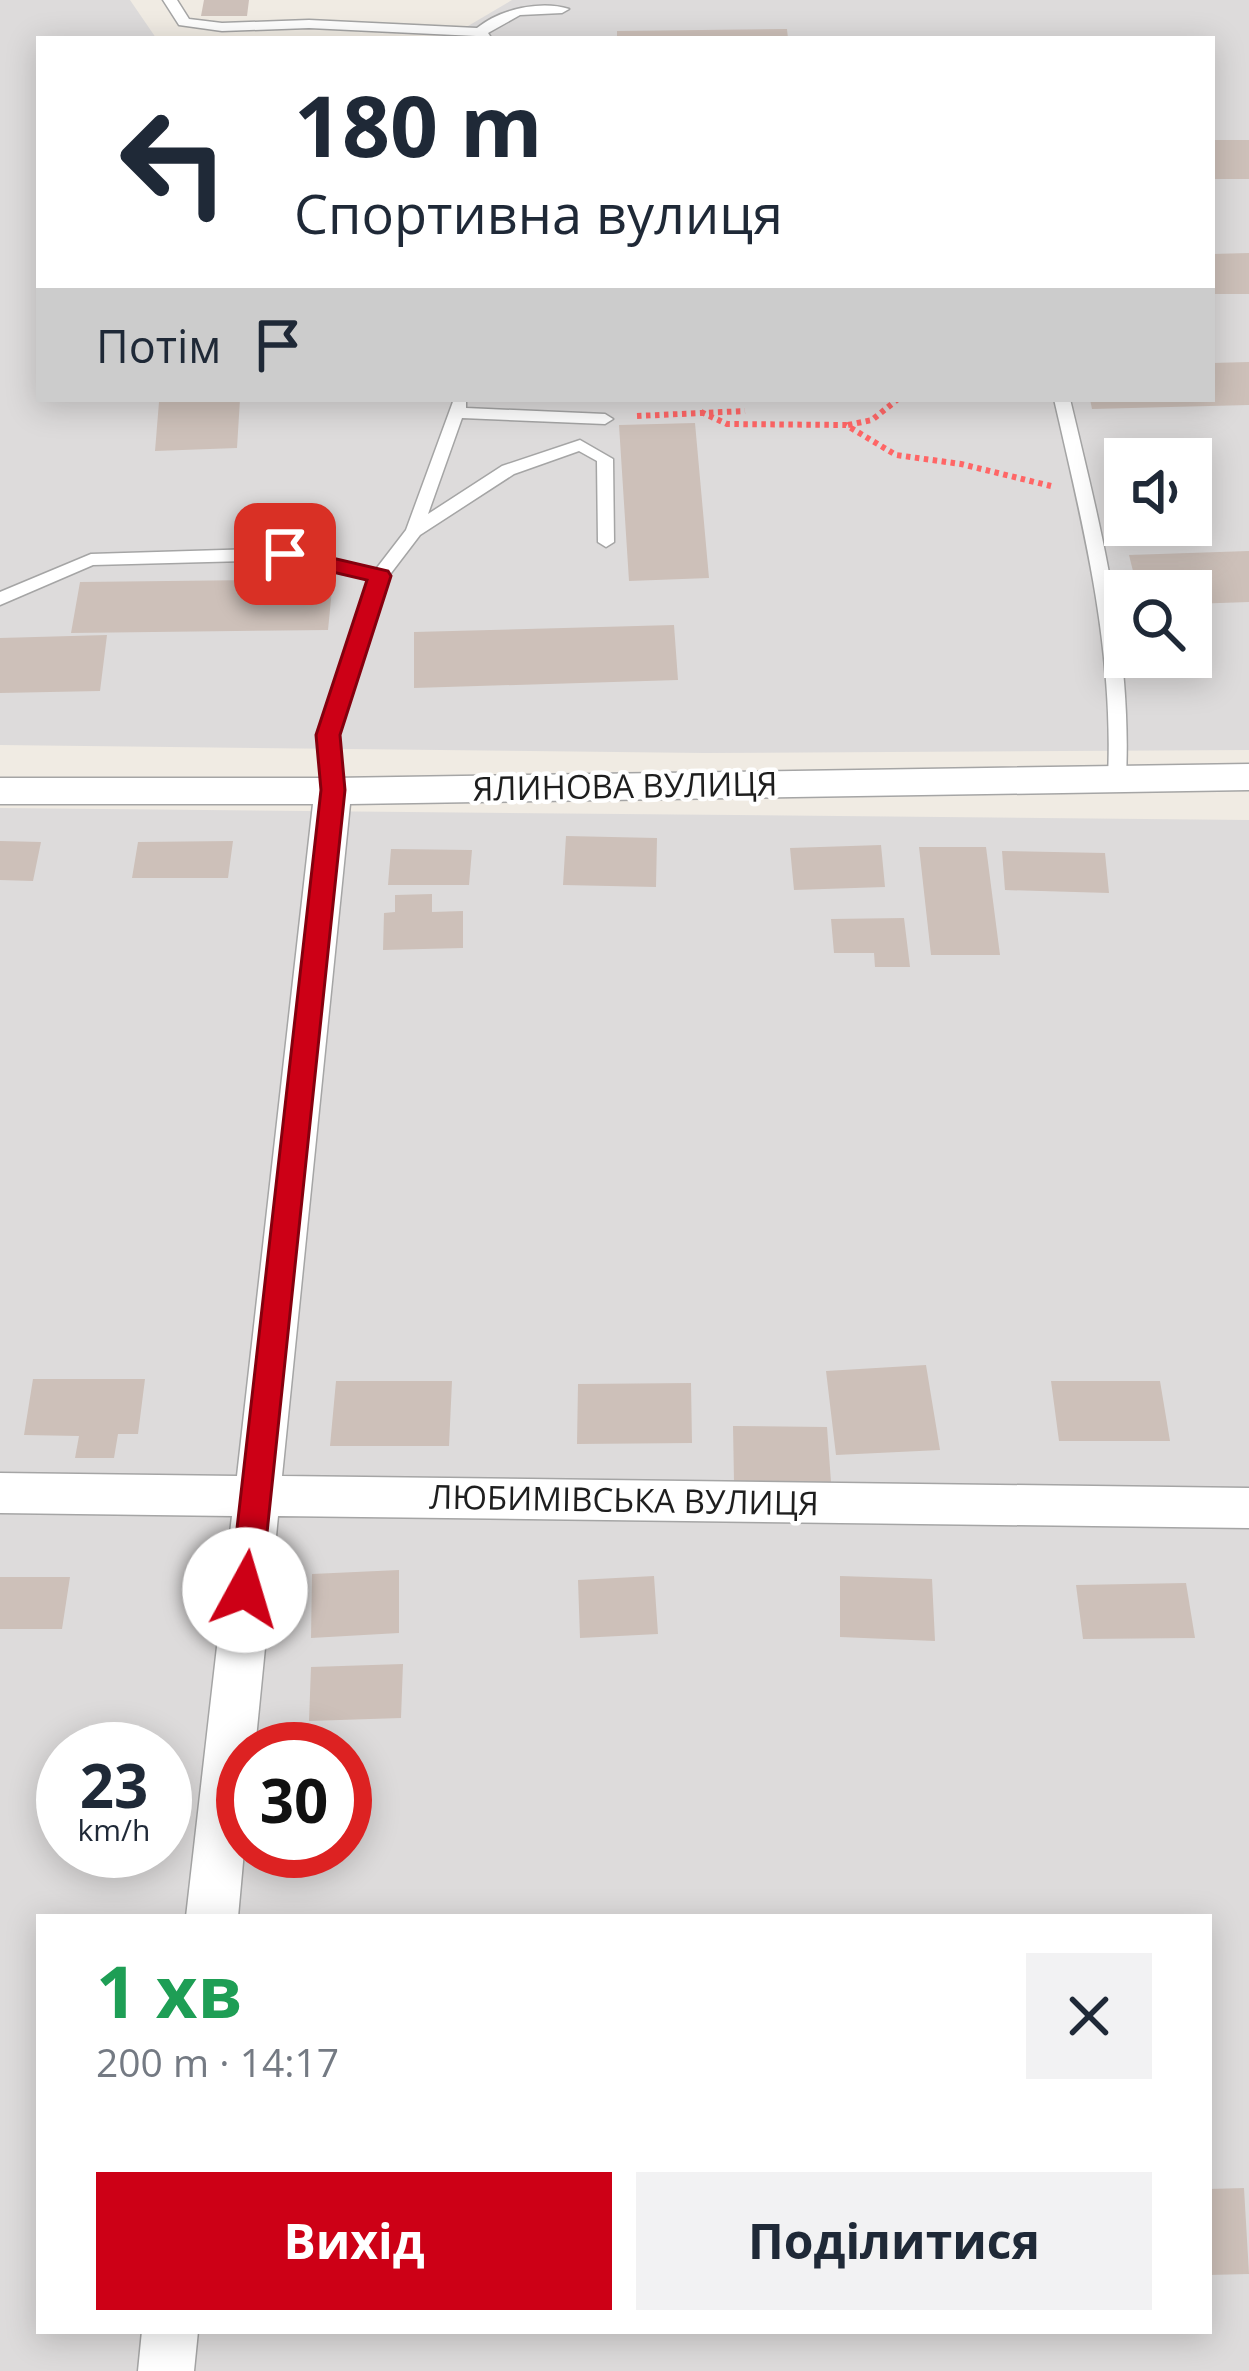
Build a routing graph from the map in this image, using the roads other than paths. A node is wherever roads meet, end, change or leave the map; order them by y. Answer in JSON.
{"nodes":[{"id":1,"x":170,"y":0,"type":"edge"},
{"id":2,"x":562,"y":9,"type":"dead end"},
{"id":3,"x":482,"y":36,"type":"edge"},
{"id":4,"x":1063,"y":402,"type":"edge"},
{"id":5,"x":459,"y":406,"type":"edge"},
{"id":6,"x":605,"y":419,"type":"road end"},
{"id":7,"x":413,"y":531,"type":"junction"},
{"id":8,"x":605,"y":542,"type":"dead end"},
{"id":9,"x":380,"y":576,"type":"junction"},
{"id":10,"x":0,"y":599,"type":"edge"},
{"id":11,"x":1117,"y":777,"type":"junction"},
{"id":12,"x":1249,"y":777,"type":"edge"},
{"id":13,"x":333,"y":790,"type":"junction"},
{"id":14,"x":0,"y":791,"type":"edge"},
{"id":15,"x":0,"y":1493,"type":"edge"},
{"id":16,"x":255,"y":1496,"type":"junction"},
{"id":17,"x":1249,"y":1508,"type":"edge"},
{"id":18,"x":212,"y":1914,"type":"edge"},
{"id":19,"x":170,"y":2334,"type":"edge"},
{"id":20,"x":166,"y":2371,"type":"edge"}],
"edges":[{"from":1,"to":3,"type":"lane"},
{"from":2,"to":3,"type":"lane"},
{"from":4,"to":11,"type":"lane"},
{"from":5,"to":6,"type":"lane"},
{"from":5,"to":7,"type":"lane"},
{"from":7,"to":8,"type":"lane"},
{"from":7,"to":9,"type":"lane"},
{"from":9,"to":10,"type":"lane"},
{"from":9,"to":13,"type":"lane"},
{"from":11,"to":12,"type":"street","name":"ЯЛИНОВА ВУЛИЦЯ"},
{"from":11,"to":13,"type":"street","name":"ЯЛИНОВА ВУЛИЦЯ"},
{"from":13,"to":14,"type":"street","name":"ЯЛИНОВА ВУЛИЦЯ"},
{"from":13,"to":16,"type":"street"},
{"from":15,"to":16,"type":"street","name":"ЛЮБИМІВСЬКА ВУЛИЦЯ"},
{"from":16,"to":17,"type":"street","name":"ЛЮБИМІВСЬКА ВУЛИЦЯ"},
{"from":16,"to":18,"type":"street"},
{"from":19,"to":20,"type":"street"}]}
